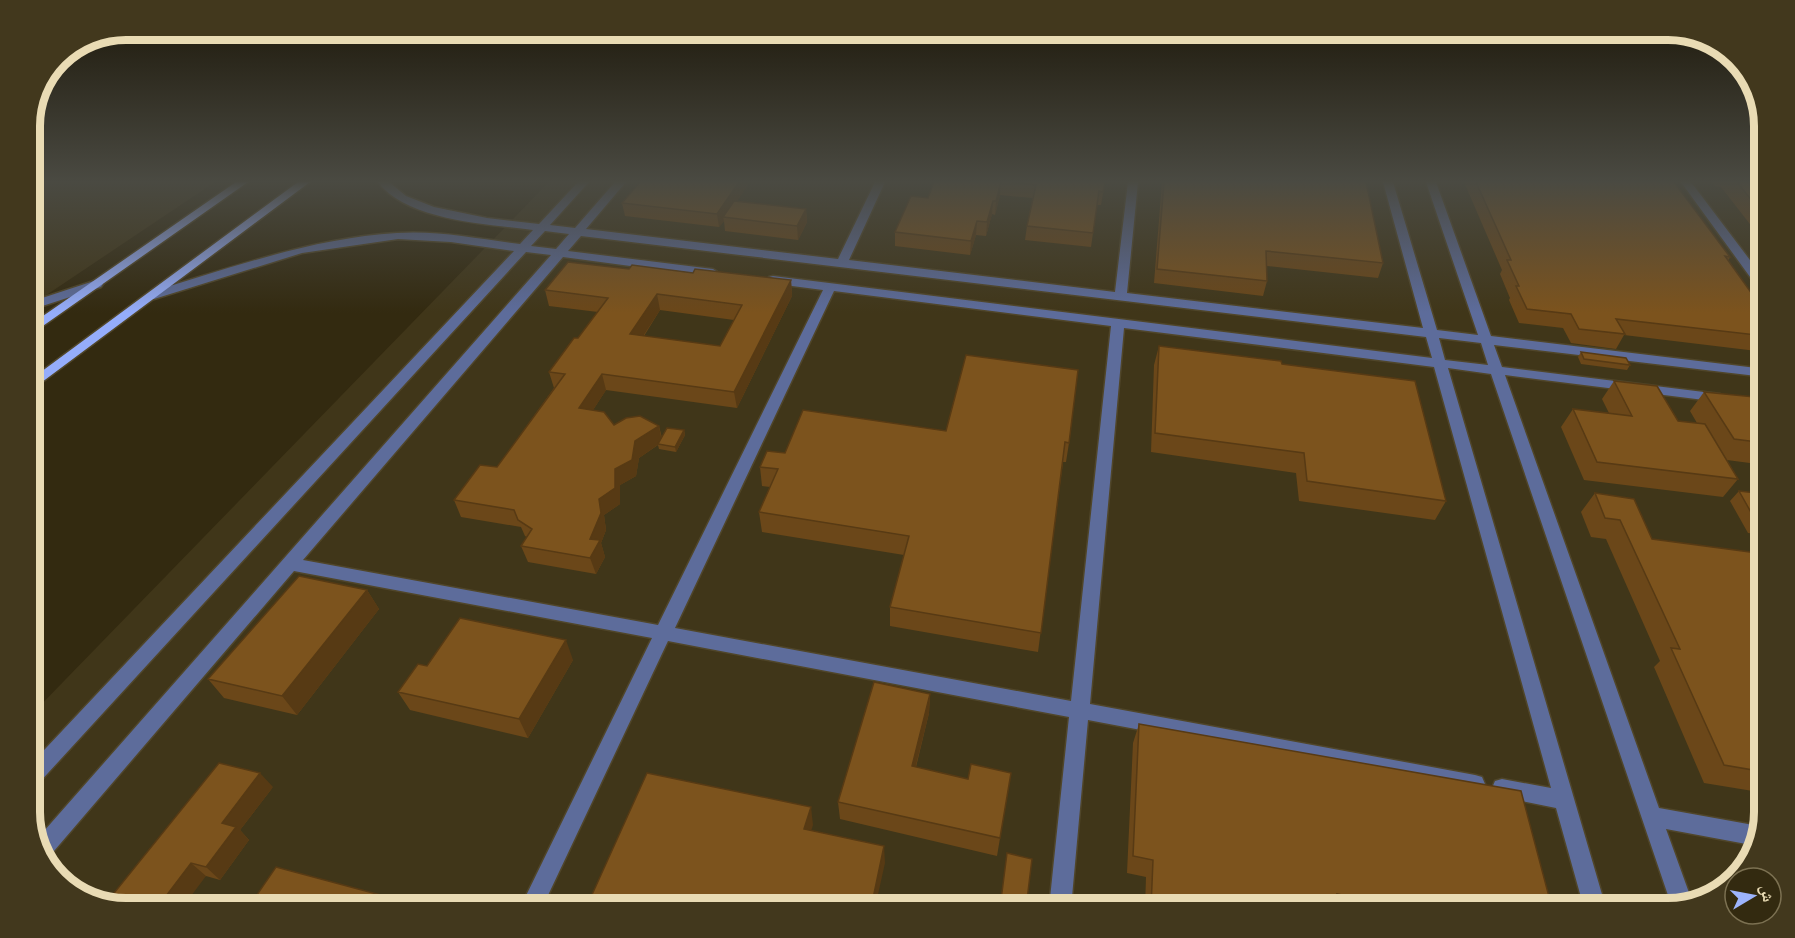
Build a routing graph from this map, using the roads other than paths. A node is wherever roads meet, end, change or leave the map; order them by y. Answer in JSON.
{"nodes":[{"id":1,"x":180,"y":226,"type":"edge"},
{"id":2,"x":247,"y":226,"type":"edge"},
{"id":3,"x":543,"y":226,"type":"joint"},
{"id":4,"x":583,"y":226,"type":"edge"},
{"id":5,"x":859,"y":226,"type":"edge"},
{"id":6,"x":1128,"y":226,"type":"edge"},
{"id":7,"x":1401,"y":226,"type":"edge"},
{"id":8,"x":1446,"y":226,"type":"edge"},
{"id":9,"x":1718,"y":226,"type":"edge"},
{"id":10,"x":579,"y":231,"type":"junction"},
{"id":11,"x":522,"y":249,"type":"junction"},
{"id":12,"x":559,"y":253,"type":"junction"},
{"id":13,"x":842,"y":262,"type":"junction"},
{"id":14,"x":723,"y":274,"type":"edge"},
{"id":15,"x":1754,"y":274,"type":"edge"},
{"id":16,"x":759,"y":278,"type":"edge"},
{"id":17,"x":97,"y":284,"type":"junction"},
{"id":18,"x":830,"y":287,"type":"junction"},
{"id":19,"x":154,"y":295,"type":"junction"},
{"id":20,"x":1121,"y":296,"type":"junction"},
{"id":21,"x":41,"y":302,"type":"edge"},
{"id":22,"x":41,"y":323,"type":"edge"},
{"id":23,"x":1118,"y":323,"type":"junction"},
{"id":24,"x":1432,"y":333,"type":"junction"},
{"id":25,"x":1486,"y":340,"type":"junction"},
{"id":26,"x":1440,"y":363,"type":"junction"},
{"id":27,"x":1497,"y":370,"type":"junction"},
{"id":28,"x":1754,"y":372,"type":"edge"},
{"id":29,"x":41,"y":379,"type":"edge"},
{"id":30,"x":1730,"y":400,"type":"edge"},
{"id":31,"x":290,"y":564,"type":"junction"},
{"id":32,"x":663,"y":633,"type":"junction"},
{"id":33,"x":1080,"y":710,"type":"junction"},
{"id":34,"x":41,"y":767,"type":"edge"},
{"id":35,"x":1564,"y":800,"type":"junction"},
{"id":36,"x":1651,"y":816,"type":"junction"},
{"id":37,"x":1752,"y":835,"type":"edge"},
{"id":38,"x":47,"y":844,"type":"edge"},
{"id":39,"x":1680,"y":897,"type":"edge"},
{"id":40,"x":536,"y":898,"type":"edge"},
{"id":41,"x":1061,"y":898,"type":"edge"},
{"id":42,"x":1591,"y":898,"type":"edge"}],
"edges":[{"from":1,"to":17,"type":"main road"},
{"from":2,"to":19,"type":"main road"},
{"from":3,"to":10,"type":"street"},
{"from":3,"to":11,"type":"street"},
{"from":4,"to":10,"type":"street"},
{"from":5,"to":13,"type":"street"},
{"from":6,"to":20,"type":"street"},
{"from":7,"to":24,"type":"street"},
{"from":8,"to":25,"type":"street"},
{"from":9,"to":15,"type":"street"},
{"from":10,"to":12,"type":"street"},
{"from":10,"to":13,"type":"street"},
{"from":11,"to":12,"type":"street"},
{"from":11,"to":19,"type":"street"},
{"from":11,"to":34,"type":"street"},
{"from":12,"to":14,"type":"street"},
{"from":12,"to":31,"type":"street"},
{"from":13,"to":20,"type":"street"},
{"from":16,"to":18,"type":"street"},
{"from":17,"to":21,"type":"street"},
{"from":17,"to":22,"type":"main road"},
{"from":18,"to":23,"type":"street"},
{"from":18,"to":32,"type":"street"},
{"from":19,"to":29,"type":"main road"},
{"from":20,"to":24,"type":"street"},
{"from":23,"to":26,"type":"street"},
{"from":23,"to":33,"type":"street"},
{"from":24,"to":25,"type":"street"},
{"from":24,"to":26,"type":"street"},
{"from":25,"to":27,"type":"street"},
{"from":25,"to":28,"type":"street"},
{"from":26,"to":27,"type":"street"},
{"from":26,"to":35,"type":"street"},
{"from":27,"to":30,"type":"street"},
{"from":27,"to":36,"type":"street"},
{"from":31,"to":32,"type":"street"},
{"from":31,"to":38,"type":"street"},
{"from":32,"to":33,"type":"street"},
{"from":32,"to":40,"type":"street"},
{"from":33,"to":35,"type":"street"},
{"from":33,"to":41,"type":"street"},
{"from":35,"to":42,"type":"street"},
{"from":36,"to":37,"type":"street"},
{"from":36,"to":39,"type":"street"}]}
